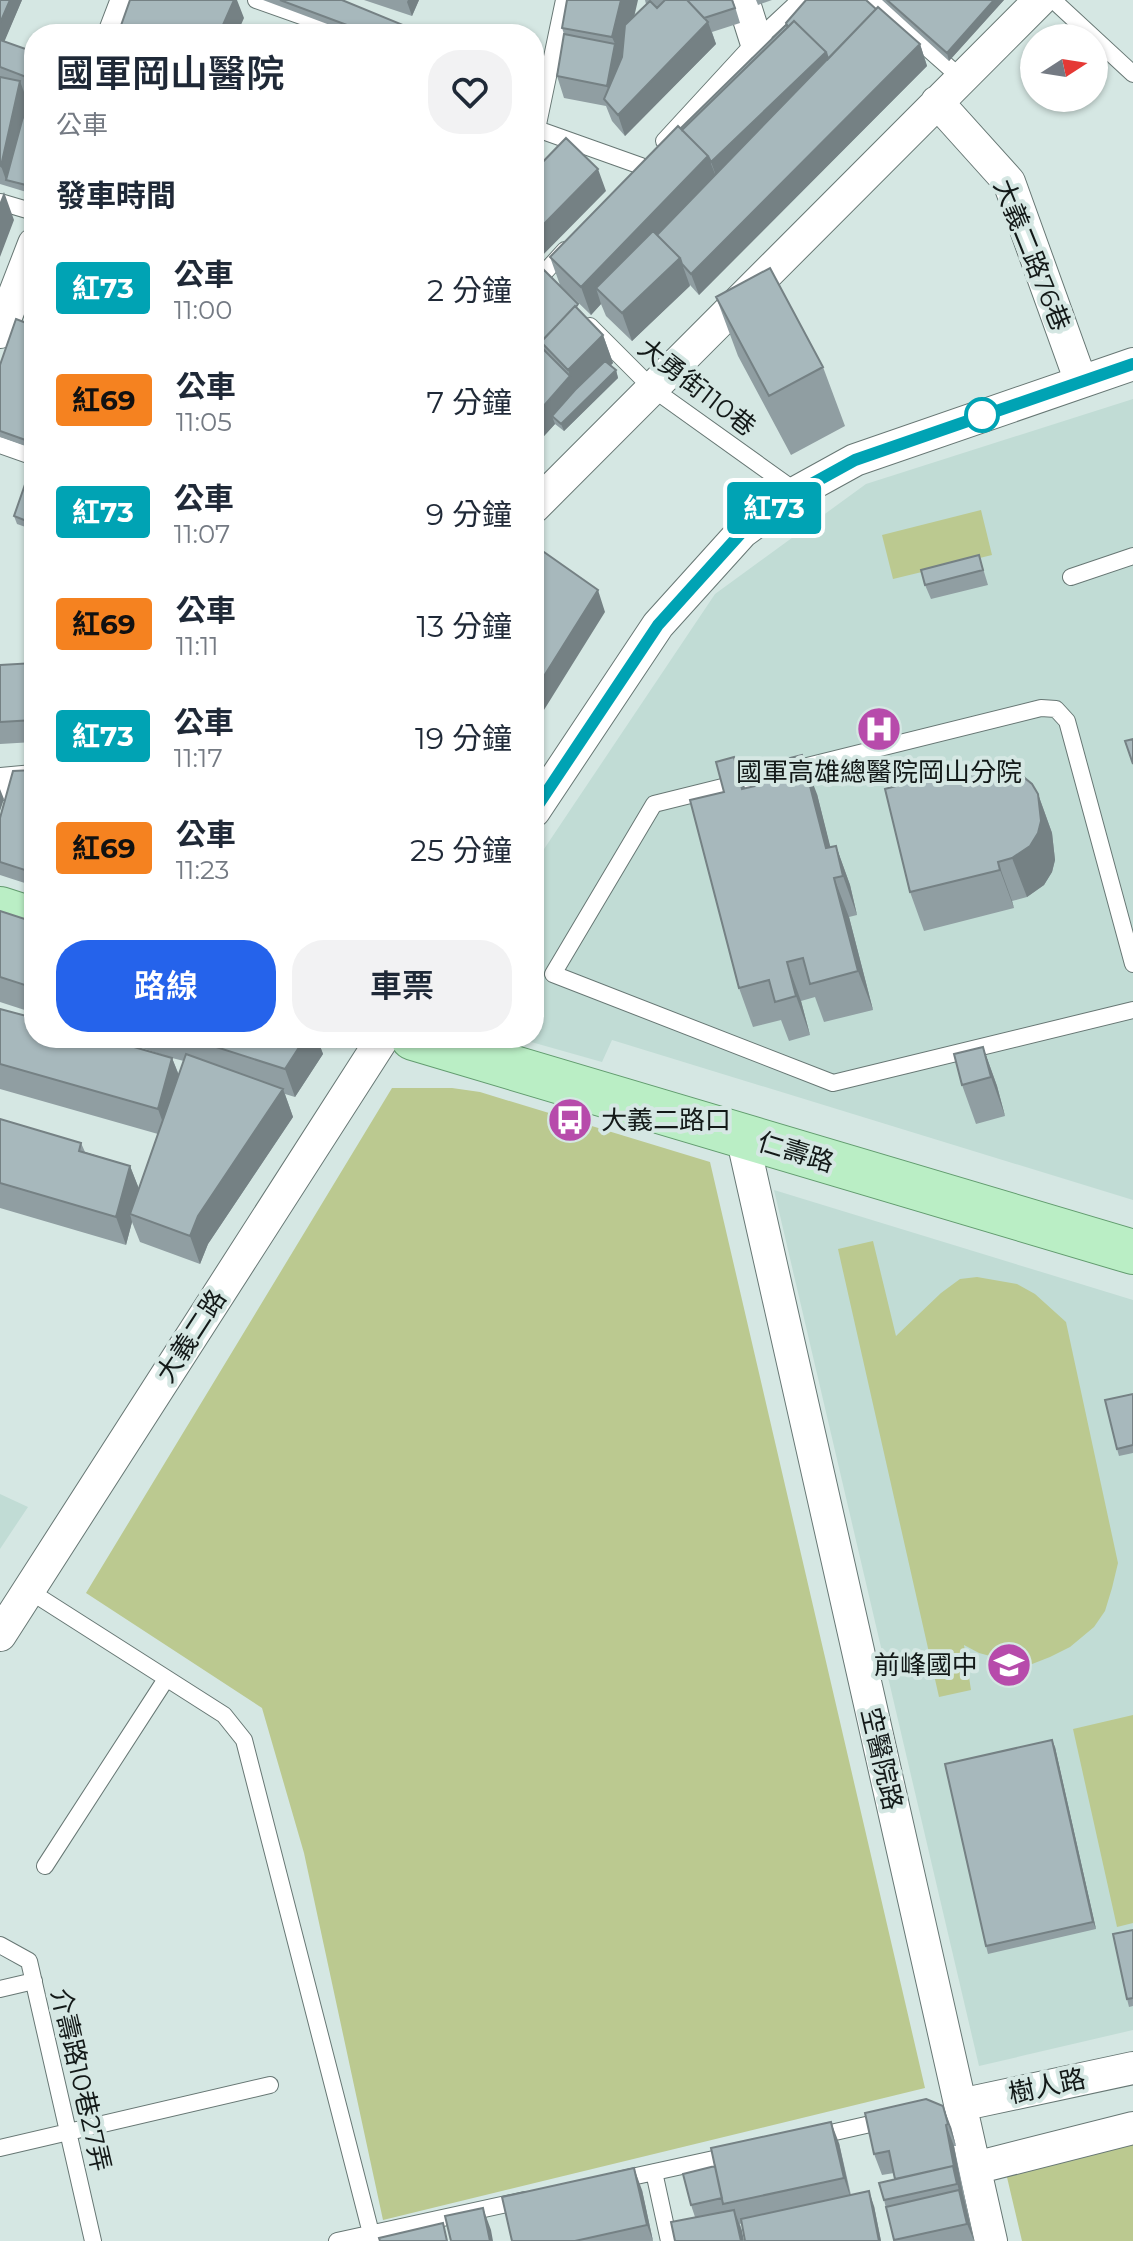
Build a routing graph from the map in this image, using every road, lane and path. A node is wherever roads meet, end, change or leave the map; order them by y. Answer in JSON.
{"nodes":[{"id":1,"x":127,"y":0,"type":"edge"},
{"id":2,"x":256,"y":0,"type":"edge"},
{"id":3,"x":564,"y":0,"type":"edge"},
{"id":4,"x":743,"y":0,"type":"edge"},
{"id":5,"x":800,"y":0,"type":"edge"},
{"id":6,"x":873,"y":0,"type":"edge"},
{"id":7,"x":1040,"y":0,"type":"edge"},
{"id":8,"x":1053,"y":0,"type":"edge"},
{"id":9,"x":118,"y":24,"type":"edge"},
{"id":10,"x":317,"y":24,"type":"edge"},
{"id":11,"x":756,"y":41,"type":"junction"},
{"id":12,"x":1133,"y":74,"type":"edge"},
{"id":13,"x":961,"y":78,"type":"junction"},
{"id":14,"x":544,"y":96,"type":"edge"},
{"id":15,"x":937,"y":102,"type":"junction"},
{"id":16,"x":544,"y":132,"type":"edge"},
{"id":17,"x":0,"y":202,"type":"edge"},
{"id":18,"x":24,"y":209,"type":"edge"},
{"id":19,"x":581,"y":233,"type":"edge"},
{"id":20,"x":24,"y":270,"type":"edge"},
{"id":21,"x":544,"y":280,"type":"edge"},
{"id":22,"x":574,"y":311,"type":"edge"},
{"id":23,"x":0,"y":332,"type":"edge"},
{"id":24,"x":1133,"y":364,"type":"edge"},
{"id":25,"x":1081,"y":382,"type":"junction"},
{"id":26,"x":653,"y":389,"type":"junction"},
{"id":27,"x":0,"y":445,"type":"edge"},
{"id":28,"x":24,"y":453,"type":"edge"},
{"id":29,"x":797,"y":492,"type":"junction"},
{"id":30,"x":544,"y":497,"type":"edge"},
{"id":31,"x":1133,"y":556,"type":"edge"},
{"id":32,"x":1071,"y":577,"type":"dead end"},
{"id":33,"x":24,"y":782,"type":"edge"},
{"id":34,"x":0,"y":784,"type":"edge"},
{"id":35,"x":544,"y":796,"type":"edge"},
{"id":36,"x":1125,"y":899,"type":"edge"},
{"id":37,"x":0,"y":909,"type":"edge"},
{"id":38,"x":24,"y":917,"type":"edge"},
{"id":39,"x":1133,"y":964,"type":"edge"},
{"id":40,"x":1133,"y":1010,"type":"edge"},
{"id":41,"x":377,"y":1048,"type":"edge"},
{"id":42,"x":447,"y":1048,"type":"edge"},
{"id":43,"x":742,"y":1136,"type":"junction"},
{"id":44,"x":1133,"y":1252,"type":"edge"},
{"id":45,"x":28,"y":1590,"type":"junction"},
{"id":46,"x":0,"y":1635,"type":"edge"},
{"id":47,"x":166,"y":1679,"type":"junction"},
{"id":48,"x":45,"y":1866,"type":"dead end"},
{"id":49,"x":0,"y":1945,"type":"edge"},
{"id":50,"x":34,"y":1981,"type":"junction"},
{"id":51,"x":0,"y":1989,"type":"edge"},
{"id":52,"x":1133,"y":2068,"type":"edge"},
{"id":53,"x":270,"y":2085,"type":"dead end"},
{"id":54,"x":953,"y":2106,"type":"junction"},
{"id":55,"x":899,"y":2118,"type":"edge"},
{"id":56,"x":1133,"y":2128,"type":"edge"},
{"id":57,"x":68,"y":2132,"type":"junction"},
{"id":58,"x":792,"y":2141,"type":"edge"},
{"id":59,"x":0,"y":2148,"type":"edge"},
{"id":60,"x":746,"y":2152,"type":"edge"},
{"id":61,"x":975,"y":2168,"type":"junction"},
{"id":62,"x":654,"y":2172,"type":"junction"},
{"id":63,"x":595,"y":2185,"type":"edge"},
{"id":64,"x":535,"y":2198,"type":"edge"},
{"id":65,"x":372,"y":2237,"type":"edge"},
{"id":66,"x":93,"y":2241,"type":"edge"},
{"id":67,"x":337,"y":2241,"type":"edge"},
{"id":68,"x":669,"y":2241,"type":"edge"},
{"id":69,"x":991,"y":2241,"type":"edge"}],
"edges":[{"from":1,"to":9,"type":"street"},
{"from":2,"to":10,"type":"lane"},
{"from":3,"to":14,"type":"lane"},
{"from":4,"to":11,"type":"street"},
{"from":5,"to":11,"type":"lane"},
{"from":6,"to":13,"type":"lane"},
{"from":7,"to":13,"type":"street"},
{"from":8,"to":12,"type":"lane"},
{"from":11,"to":16,"type":"lane"},
{"from":13,"to":15,"type":"street"},
{"from":15,"to":25,"type":"street","name":"大義二路76巷"},
{"from":15,"to":26,"type":"street"},
{"from":17,"to":18,"type":"lane"},
{"from":19,"to":21,"type":"lane"},
{"from":20,"to":23,"type":"street"},
{"from":22,"to":26,"type":"lane","name":"大勇街110巷"},
{"from":24,"to":25,"type":"street"},
{"from":25,"to":29,"type":"street"},
{"from":26,"to":29,"type":"lane","name":"大勇街110巷"},
{"from":26,"to":30,"type":"street"},
{"from":27,"to":28,"type":"lane"},
{"from":29,"to":35,"type":"street"},
{"from":31,"to":32,"type":"lane"},
{"from":33,"to":34,"type":"street"},
{"from":36,"to":39,"type":"lane"},
{"from":36,"to":40,"type":"lane"},
{"from":37,"to":38,"type":"main road"},
{"from":41,"to":45,"type":"street","name":"大義二路"},
{"from":42,"to":43,"type":"main road","name":"仁壽路"},
{"from":43,"to":44,"type":"main road","name":"仁壽路"},
{"from":43,"to":54,"type":"street","name":"空醫院路"},
{"from":45,"to":46,"type":"street","name":"大義二路"},
{"from":45,"to":47,"type":"lane"},
{"from":47,"to":48,"type":"lane"},
{"from":47,"to":65,"type":"lane"},
{"from":49,"to":50,"type":"lane","name":"介壽路10巷27弄"},
{"from":50,"to":51,"type":"lane"},
{"from":50,"to":57,"type":"lane","name":"介壽路10巷27弄"},
{"from":52,"to":54,"type":"street","name":"樹人路"},
{"from":53,"to":57,"type":"lane"},
{"from":54,"to":61,"type":"street","name":"空醫院路"},
{"from":55,"to":58,"type":"lane"},
{"from":56,"to":61,"type":"street"},
{"from":57,"to":59,"type":"lane"},
{"from":57,"to":66,"type":"lane","name":"介壽路10巷27弄"},
{"from":60,"to":62,"type":"lane"},
{"from":61,"to":69,"type":"street","name":"空醫院路"},
{"from":62,"to":63,"type":"lane"},
{"from":62,"to":68,"type":"lane"},
{"from":64,"to":65,"type":"lane"},
{"from":65,"to":67,"type":"lane"}]}
